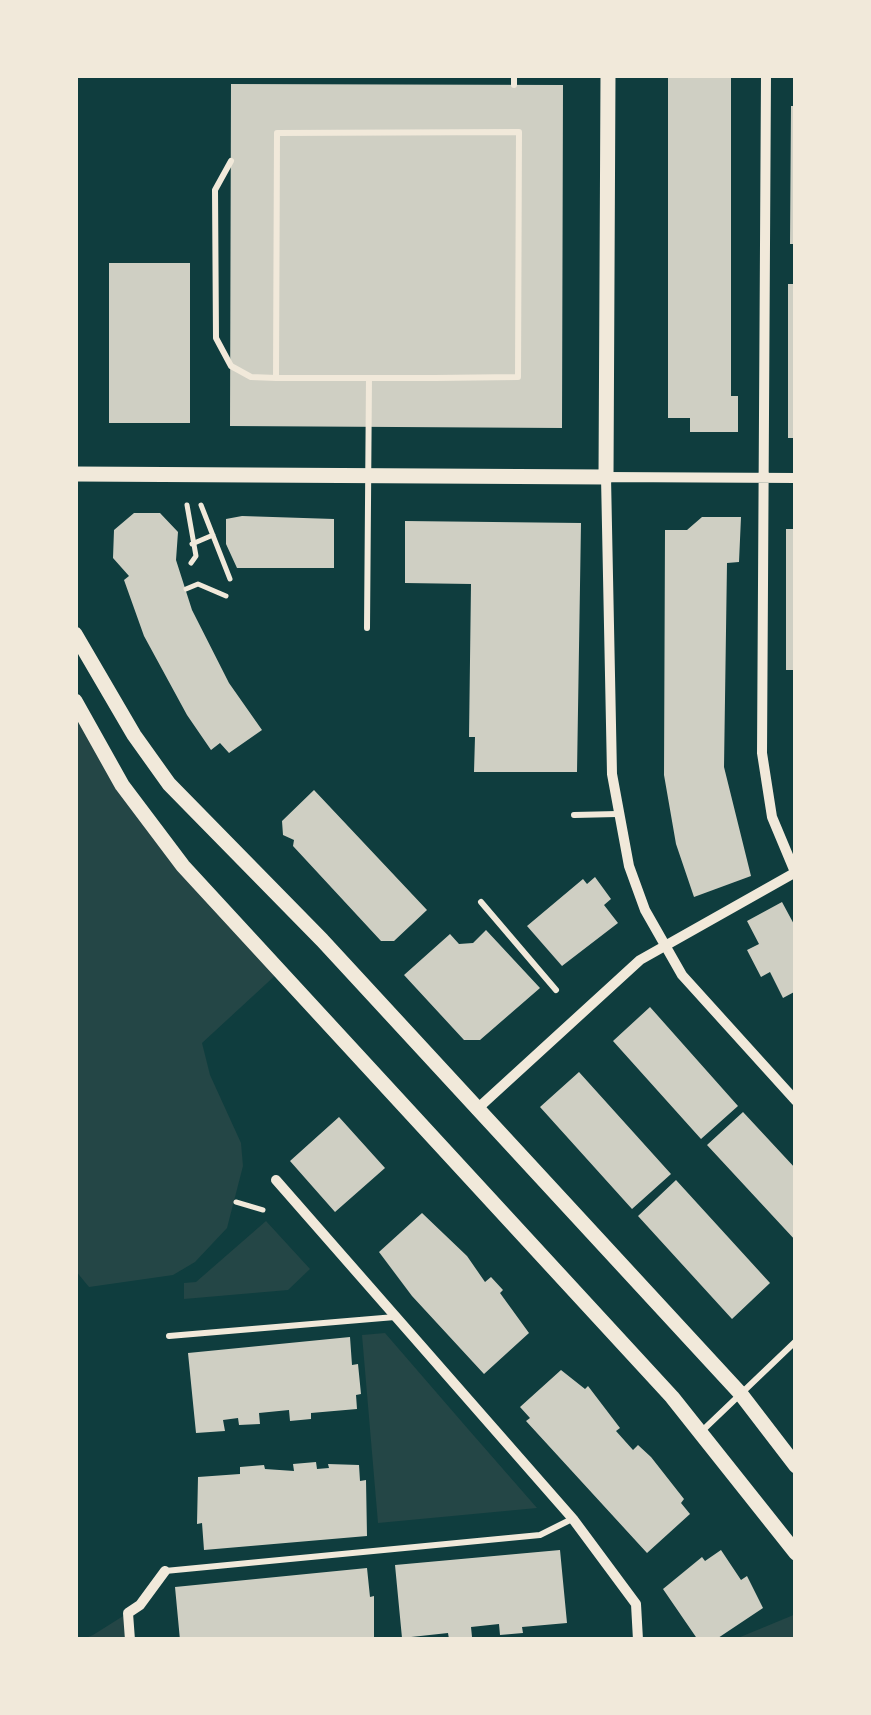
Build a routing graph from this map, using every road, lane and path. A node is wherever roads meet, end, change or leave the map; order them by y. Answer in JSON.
{"nodes":[{"id":1,"x":514,"y":75,"type":"edge"},
{"id":2,"x":608,"y":75,"type":"edge"},
{"id":3,"x":766,"y":75,"type":"edge"},
{"id":4,"x":514,"y":85,"type":"dead end"},
{"id":5,"x":231,"y":162,"type":"dead end"},
{"id":6,"x":276,"y":378,"type":"junction"},
{"id":7,"x":370,"y":378,"type":"junction"},
{"id":8,"x":75,"y":474,"type":"edge"},
{"id":9,"x":368,"y":476,"type":"junction"},
{"id":10,"x":606,"y":477,"type":"junction"},
{"id":11,"x":762,"y":478,"type":"junction"},
{"id":12,"x":796,"y":478,"type":"edge"},
{"id":13,"x":186,"y":505,"type":"dead end"},
{"id":14,"x":201,"y":505,"type":"dead end"},
{"id":15,"x":214,"y":535,"type":"junction"},
{"id":16,"x":192,"y":544,"type":"junction"},
{"id":17,"x":191,"y":563,"type":"dead end"},
{"id":18,"x":230,"y":578,"type":"dead end"},
{"id":19,"x":186,"y":589,"type":"dead end"},
{"id":20,"x":226,"y":596,"type":"dead end"},
{"id":21,"x":367,"y":628,"type":"dead end"},
{"id":22,"x":75,"y":634,"type":"edge"},
{"id":23,"x":75,"y":700,"type":"edge"},
{"id":24,"x":617,"y":814,"type":"junction"},
{"id":25,"x":574,"y":815,"type":"dead end"},
{"id":26,"x":796,"y":872,"type":"edge"},
{"id":27,"x":480,"y":902,"type":"dead end"},
{"id":28,"x":663,"y":944,"type":"junction"},
{"id":29,"x":556,"y":990,"type":"dead end"},
{"id":30,"x":792,"y":1087,"type":"edge"},
{"id":31,"x":796,"y":1101,"type":"edge"},
{"id":32,"x":476,"y":1110,"type":"junction"},
{"id":33,"x":276,"y":1180,"type":"dead end"},
{"id":34,"x":236,"y":1202,"type":"dead end"},
{"id":35,"x":263,"y":1210,"type":"dead end"},
{"id":36,"x":396,"y":1317,"type":"junction"},
{"id":37,"x":169,"y":1336,"type":"dead end"},
{"id":38,"x":796,"y":1341,"type":"edge"},
{"id":39,"x":740,"y":1393,"type":"junction"},
{"id":40,"x":702,"y":1430,"type":"junction"},
{"id":41,"x":796,"y":1466,"type":"edge"},
{"id":42,"x":573,"y":1518,"type":"junction"},
{"id":43,"x":796,"y":1554,"type":"edge"},
{"id":44,"x":165,"y":1571,"type":"joint"},
{"id":45,"x":130,"y":1640,"type":"edge"},
{"id":46,"x":638,"y":1640,"type":"edge"}],
"edges":[{"from":1,"to":4,"type":"lane"},
{"from":2,"to":10,"type":"street"},
{"from":3,"to":11,"type":"street"},
{"from":5,"to":6,"type":"lane"},
{"from":6,"to":7,"type":"lane"},
{"from":6,"to":7,"type":"lane"},
{"from":7,"to":9,"type":"lane"},
{"from":8,"to":9,"type":"street"},
{"from":9,"to":10,"type":"street"},
{"from":9,"to":21,"type":"lane"},
{"from":10,"to":11,"type":"street"},
{"from":10,"to":24,"type":"street"},
{"from":11,"to":12,"type":"street"},
{"from":11,"to":26,"type":"street"},
{"from":13,"to":16,"type":"path"},
{"from":14,"to":15,"type":"path"},
{"from":15,"to":16,"type":"path"},
{"from":15,"to":18,"type":"path"},
{"from":16,"to":17,"type":"path"},
{"from":19,"to":20,"type":"path"},
{"from":22,"to":32,"type":"street"},
{"from":23,"to":40,"type":"street"},
{"from":24,"to":25,"type":"lane"},
{"from":24,"to":28,"type":"street"},
{"from":26,"to":28,"type":"street"},
{"from":27,"to":29,"type":"lane"},
{"from":28,"to":30,"type":"street"},
{"from":28,"to":32,"type":"street"},
{"from":30,"to":31,"type":"street"},
{"from":32,"to":39,"type":"street"},
{"from":33,"to":36,"type":"street"},
{"from":34,"to":35,"type":"path"},
{"from":36,"to":37,"type":"lane"},
{"from":36,"to":42,"type":"street"},
{"from":38,"to":39,"type":"lane"},
{"from":39,"to":40,"type":"lane"},
{"from":39,"to":41,"type":"street"},
{"from":40,"to":43,"type":"street"},
{"from":42,"to":44,"type":"lane"},
{"from":42,"to":46,"type":"street"},
{"from":44,"to":45,"type":"street"}]}
